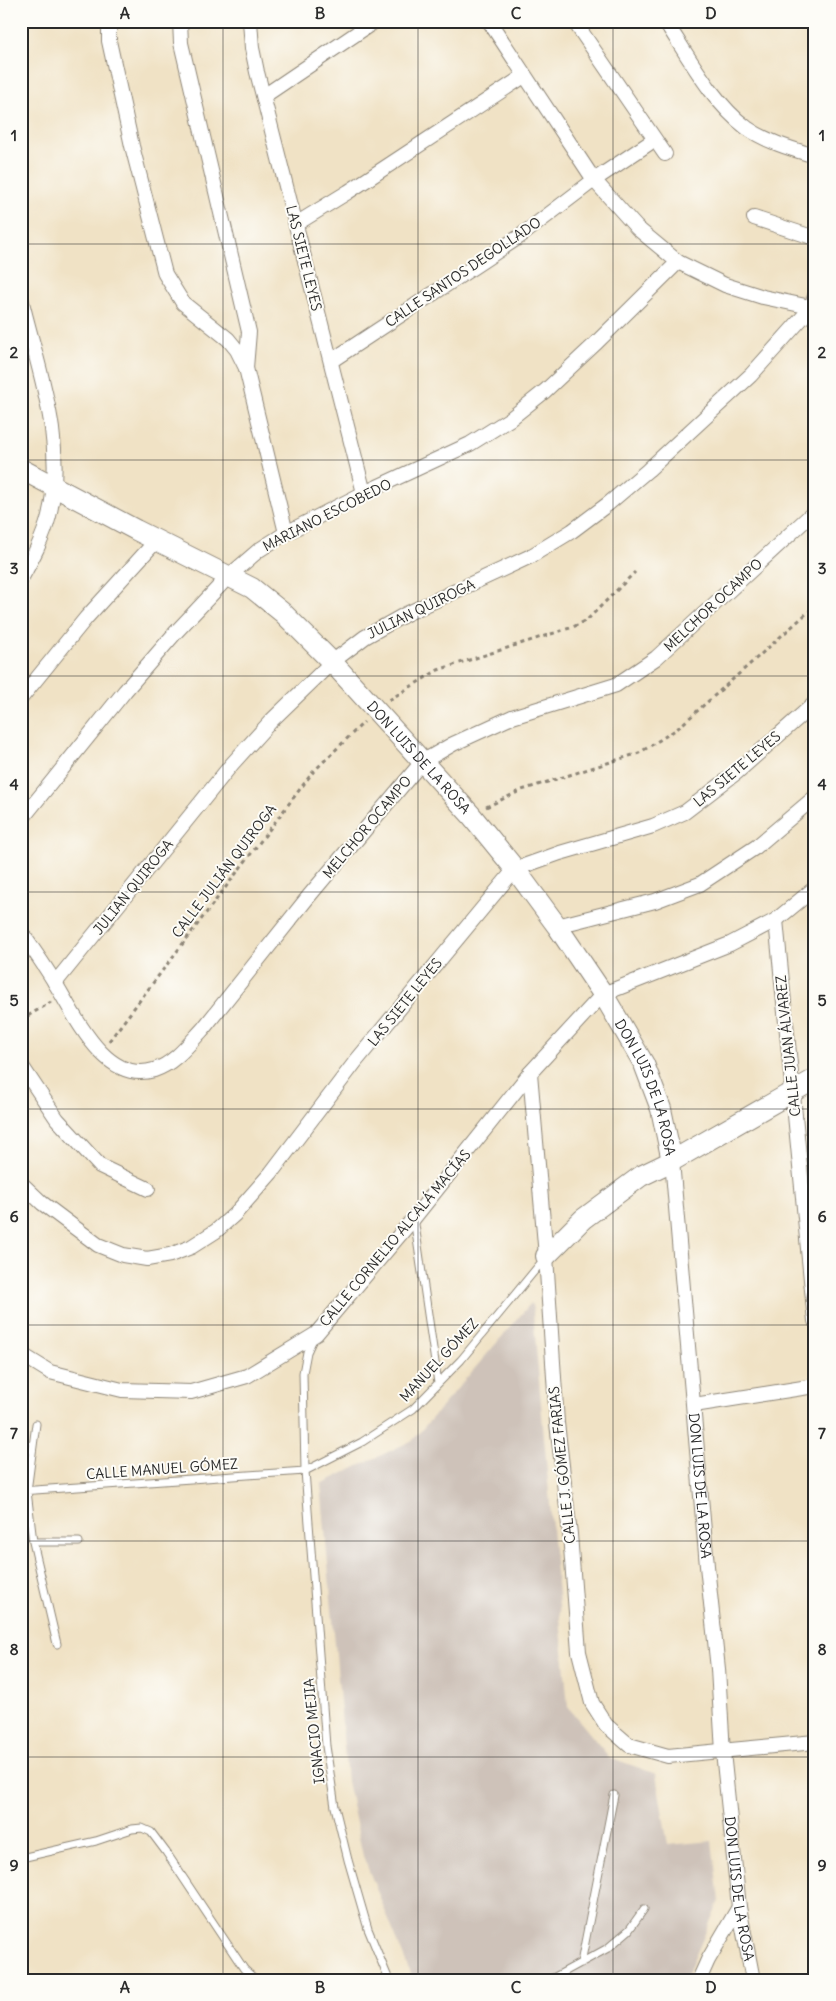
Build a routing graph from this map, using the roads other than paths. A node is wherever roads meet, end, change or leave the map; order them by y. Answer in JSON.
{"nodes":[{"id":1,"x":109,"y":21,"type":"edge"},
{"id":2,"x":180,"y":21,"type":"edge"},
{"id":3,"x":250,"y":21,"type":"edge"},
{"id":4,"x":374,"y":21,"type":"edge"},
{"id":5,"x":489,"y":21,"type":"edge"},
{"id":6,"x":574,"y":21,"type":"edge"},
{"id":7,"x":665,"y":21,"type":"edge"},
{"id":8,"x":524,"y":76,"type":"junction"},
{"id":9,"x":264,"y":96,"type":"junction"},
{"id":10,"x":654,"y":140,"type":"junction"},
{"id":11,"x":665,"y":154,"type":"dead end"},
{"id":12,"x":815,"y":156,"type":"edge"},
{"id":13,"x":594,"y":180,"type":"junction"},
{"id":14,"x":754,"y":218,"type":"dead end"},
{"id":15,"x":296,"y":224,"type":"junction"},
{"id":16,"x":815,"y":238,"type":"edge"},
{"id":17,"x":678,"y":262,"type":"junction"},
{"id":18,"x":21,"y":298,"type":"edge"},
{"id":19,"x":813,"y":304,"type":"edge"},
{"id":20,"x":330,"y":361,"type":"junction"},
{"id":21,"x":246,"y":368,"type":"junction"},
{"id":22,"x":21,"y":469,"type":"edge"},
{"id":23,"x":54,"y":486,"type":"junction"},
{"id":24,"x":364,"y":493,"type":"junction"},
{"id":25,"x":815,"y":510,"type":"edge"},
{"id":26,"x":286,"y":533,"type":"junction"},
{"id":27,"x":157,"y":540,"type":"junction"},
{"id":28,"x":229,"y":576,"type":"junction"},
{"id":29,"x":21,"y":579,"type":"edge"},
{"id":30,"x":332,"y":662,"type":"junction"},
{"id":31,"x":21,"y":698,"type":"edge"},
{"id":32,"x":815,"y":703,"type":"edge"},
{"id":33,"x":422,"y":762,"type":"junction"},
{"id":34,"x":815,"y":797,"type":"edge"},
{"id":35,"x":21,"y":820,"type":"edge"},
{"id":36,"x":515,"y":869,"type":"junction"},
{"id":37,"x":815,"y":888,"type":"edge"},
{"id":38,"x":776,"y":920,"type":"junction"},
{"id":39,"x":557,"y":926,"type":"junction"},
{"id":40,"x":21,"y":932,"type":"edge"},
{"id":41,"x":58,"y":989,"type":"junction"},
{"id":42,"x":603,"y":994,"type":"junction"},
{"id":43,"x":21,"y":1065,"type":"edge"},
{"id":44,"x":530,"y":1073,"type":"junction"},
{"id":45,"x":815,"y":1079,"type":"edge"},
{"id":46,"x":793,"y":1091,"type":"junction"},
{"id":47,"x":672,"y":1161,"type":"junction"},
{"id":48,"x":21,"y":1183,"type":"edge"},
{"id":49,"x":148,"y":1189,"type":"dead end"},
{"id":50,"x":414,"y":1218,"type":"junction"},
{"id":51,"x":546,"y":1256,"type":"junction"},
{"id":52,"x":815,"y":1321,"type":"edge"},
{"id":53,"x":316,"y":1334,"type":"junction"},
{"id":54,"x":21,"y":1354,"type":"edge"},
{"id":55,"x":438,"y":1384,"type":"junction"},
{"id":56,"x":815,"y":1386,"type":"edge"},
{"id":57,"x":694,"y":1406,"type":"junction"},
{"id":58,"x":36,"y":1424,"type":"dead end"},
{"id":59,"x":305,"y":1471,"type":"junction"},
{"id":60,"x":24,"y":1491,"type":"edge"},
{"id":61,"x":33,"y":1542,"type":"junction"},
{"id":62,"x":79,"y":1542,"type":"dead end"},
{"id":63,"x":57,"y":1644,"type":"dead end"},
{"id":64,"x":815,"y":1742,"type":"edge"},
{"id":65,"x":723,"y":1752,"type":"junction"},
{"id":66,"x":614,"y":1795,"type":"dead end"},
{"id":67,"x":21,"y":1858,"type":"edge"},
{"id":68,"x":739,"y":1907,"type":"junction"},
{"id":69,"x":644,"y":1909,"type":"dead end"},
{"id":70,"x":581,"y":1962,"type":"junction"},
{"id":71,"x":256,"y":1980,"type":"edge"},
{"id":72,"x":388,"y":1980,"type":"edge"},
{"id":73,"x":546,"y":1980,"type":"edge"},
{"id":74,"x":699,"y":1980,"type":"edge"},
{"id":75,"x":753,"y":1980,"type":"edge"}],
"edges":[{"from":1,"to":21,"type":"street"},
{"from":2,"to":21,"type":"street"},
{"from":3,"to":9,"type":"street","name":"LAS SIETE LEYES"},
{"from":4,"to":9,"type":"street"},
{"from":5,"to":8,"type":"street"},
{"from":6,"to":10,"type":"street"},
{"from":7,"to":12,"type":"street"},
{"from":8,"to":13,"type":"street"},
{"from":8,"to":15,"type":"street"},
{"from":9,"to":15,"type":"street","name":"LAS SIETE LEYES"},
{"from":10,"to":11,"type":"street"},
{"from":10,"to":13,"type":"street","name":"CALLE SANTOS DEGOLLADO"},
{"from":13,"to":17,"type":"street"},
{"from":13,"to":20,"type":"street","name":"CALLE SANTOS DEGOLLADO"},
{"from":14,"to":16,"type":"street"},
{"from":15,"to":20,"type":"street","name":"LAS SIETE LEYES"},
{"from":17,"to":19,"type":"street"},
{"from":17,"to":24,"type":"street","name":"MARIANO ESCOBEDO"},
{"from":18,"to":23,"type":"street"},
{"from":19,"to":30,"type":"street","name":"JULIAN QUIROGA"},
{"from":20,"to":24,"type":"street","name":"LAS SIETE LEYES"},
{"from":21,"to":26,"type":"street"},
{"from":22,"to":23,"type":"street","name":"DON LUIS DE LA ROSA"},
{"from":23,"to":27,"type":"street","name":"DON LUIS DE LA ROSA"},
{"from":23,"to":29,"type":"street"},
{"from":24,"to":26,"type":"street","name":"MARIANO ESCOBEDO"},
{"from":25,"to":33,"type":"street","name":"MELCHOR OCAMPO"},
{"from":26,"to":28,"type":"street","name":"MARIANO ESCOBEDO"},
{"from":27,"to":28,"type":"street","name":"DON LUIS DE LA ROSA"},
{"from":27,"to":31,"type":"street"},
{"from":28,"to":30,"type":"street","name":"DON LUIS DE LA ROSA"},
{"from":28,"to":35,"type":"street","name":"MARIANO ESCOBEDO"},
{"from":30,"to":33,"type":"street","name":"DON LUIS DE LA ROSA"},
{"from":30,"to":41,"type":"street","name":"JULIAN QUIROGA"},
{"from":32,"to":36,"type":"street","name":"LAS SIETE LEYES"},
{"from":33,"to":36,"type":"street","name":"DON LUIS DE LA ROSA"},
{"from":33,"to":41,"type":"street","name":"MELCHOR OCAMPO"},
{"from":34,"to":39,"type":"street"},
{"from":36,"to":39,"type":"street","name":"DON LUIS DE LA ROSA"},
{"from":36,"to":48,"type":"street","name":"LAS SIETE LEYES"},
{"from":37,"to":38,"type":"street"},
{"from":38,"to":42,"type":"street"},
{"from":38,"to":46,"type":"street","name":"CALLE JUAN ÁLVAREZ"},
{"from":39,"to":42,"type":"street","name":"DON LUIS DE LA ROSA"},
{"from":40,"to":41,"type":"street","name":"MELCHOR OCAMPO"},
{"from":42,"to":44,"type":"street","name":"CALLE CORNELIO ALCALÁ MACÍAS"},
{"from":42,"to":47,"type":"street","name":"DON LUIS DE LA ROSA"},
{"from":43,"to":49,"type":"street"},
{"from":44,"to":50,"type":"street","name":"CALLE CORNELIO ALCALÁ MACÍAS"},
{"from":44,"to":51,"type":"street","name":"CALLE J. GÓMEZ FARIAS"},
{"from":45,"to":46,"type":"street"},
{"from":46,"to":47,"type":"street"},
{"from":46,"to":52,"type":"street","name":"CALLE JUAN ÁLVAREZ"},
{"from":47,"to":51,"type":"street"},
{"from":47,"to":57,"type":"street","name":"DON LUIS DE LA ROSA"},
{"from":50,"to":53,"type":"street","name":"CALLE CORNELIO ALCALÁ MACÍAS"},
{"from":50,"to":55,"type":"lane"},
{"from":51,"to":55,"type":"lane","name":"MANUEL GÓMEZ"},
{"from":51,"to":65,"type":"street","name":"CALLE J. GÓMEZ FARIAS"},
{"from":53,"to":54,"type":"street","name":"CALLE CORNELIO ALCALÁ MACÍAS"},
{"from":53,"to":59,"type":"lane","name":"IGNACIO MEJIA"},
{"from":55,"to":59,"type":"lane","name":"MANUEL GÓMEZ"},
{"from":56,"to":57,"type":"street"},
{"from":57,"to":65,"type":"street","name":"DON LUIS DE LA ROSA"},
{"from":58,"to":60,"type":"lane"},
{"from":59,"to":60,"type":"lane","name":"CALLE MANUEL GÓMEZ"},
{"from":59,"to":72,"type":"lane","name":"IGNACIO MEJIA"},
{"from":60,"to":61,"type":"lane"},
{"from":61,"to":62,"type":"lane"},
{"from":61,"to":63,"type":"lane"},
{"from":64,"to":65,"type":"street","name":"CALLE J. GÓMEZ FARIAS"},
{"from":65,"to":68,"type":"street","name":"DON LUIS DE LA ROSA"},
{"from":66,"to":70,"type":"lane"},
{"from":67,"to":71,"type":"lane"},
{"from":68,"to":74,"type":"street"},
{"from":68,"to":75,"type":"street","name":"DON LUIS DE LA ROSA"},
{"from":69,"to":70,"type":"lane"},
{"from":70,"to":73,"type":"lane"}]}
